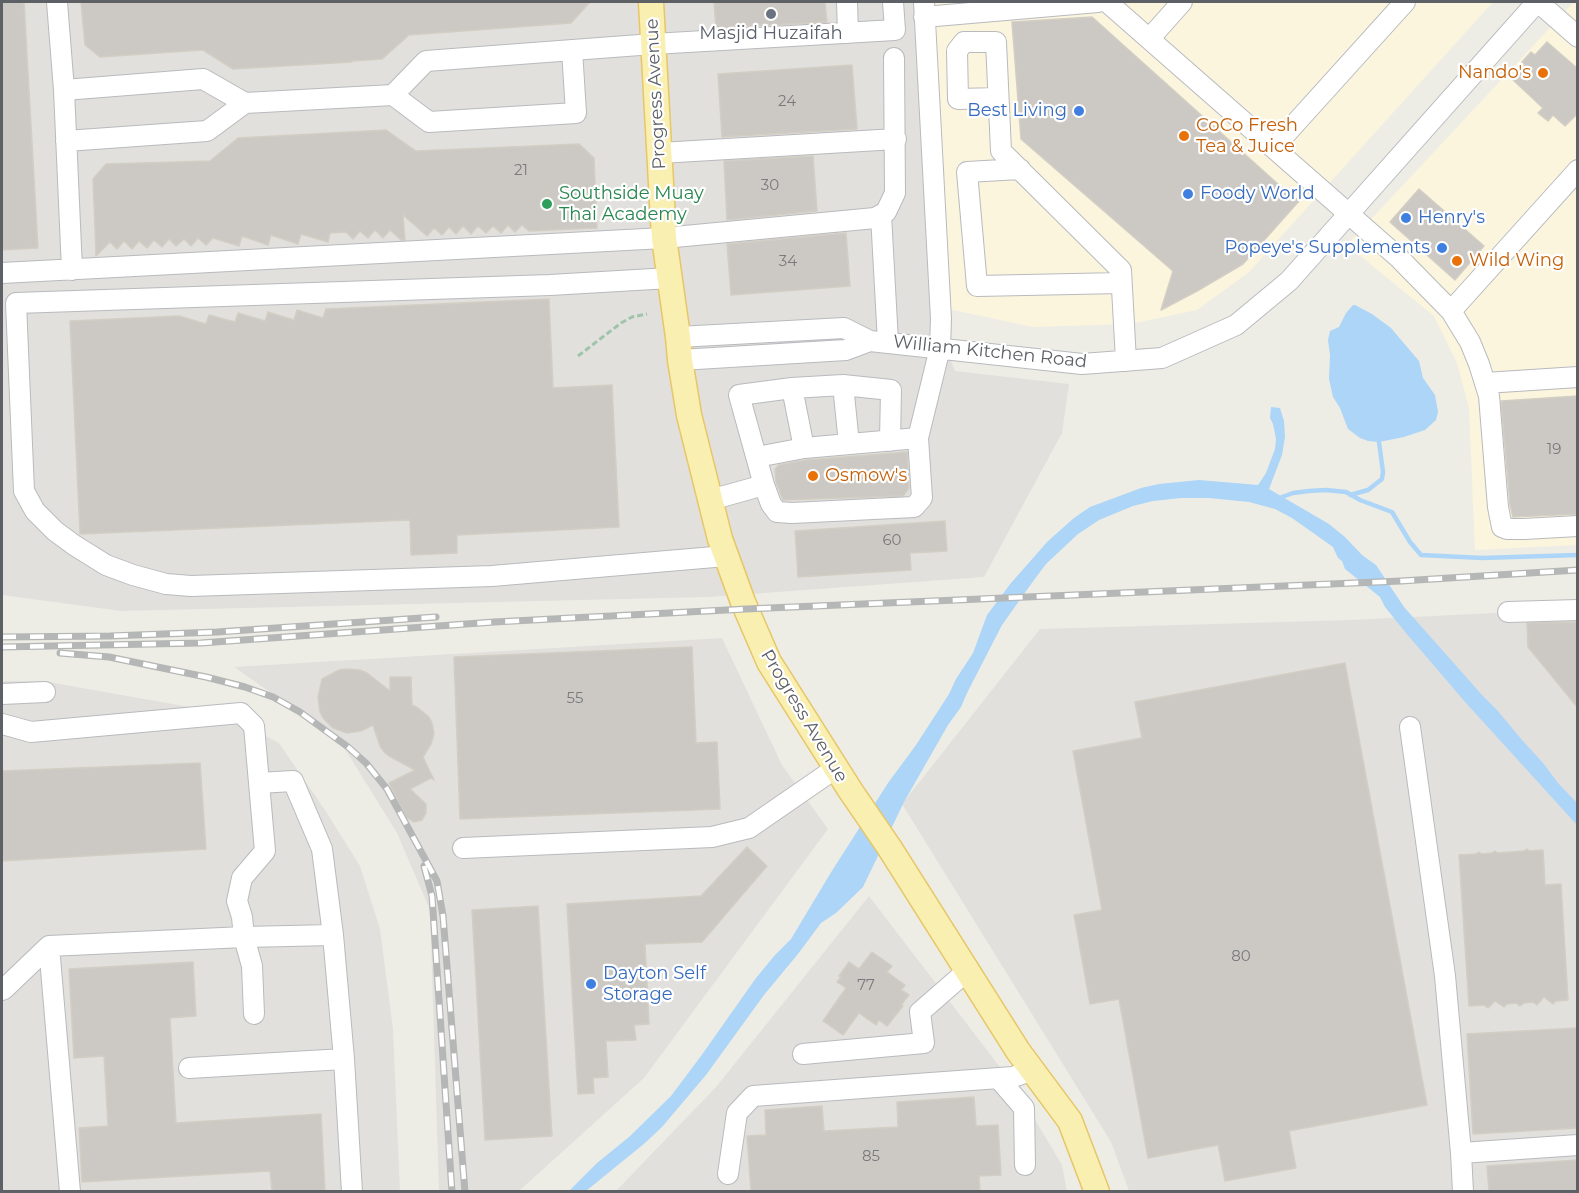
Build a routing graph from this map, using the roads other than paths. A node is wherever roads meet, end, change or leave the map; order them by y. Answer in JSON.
{"nodes":[{"id":1,"x":57,"y":2,"type":"edge"},
{"id":2,"x":651,"y":2,"type":"edge"},
{"id":3,"x":847,"y":2,"type":"edge"},
{"id":4,"x":893,"y":2,"type":"edge"},
{"id":5,"x":1098,"y":2,"type":"edge"},
{"id":6,"x":1107,"y":2,"type":"edge"},
{"id":7,"x":1182,"y":2,"type":"edge"},
{"id":8,"x":1405,"y":2,"type":"edge"},
{"id":9,"x":1537,"y":2,"type":"edge"},
{"id":10,"x":924,"y":9,"type":"edge"},
{"id":11,"x":848,"y":33,"type":"junction"},
{"id":12,"x":1578,"y":37,"type":"edge"},
{"id":13,"x":1150,"y":38,"type":"junction"},
{"id":14,"x":653,"y":44,"type":"junction"},
{"id":15,"x":572,"y":50,"type":"junction"},
{"id":16,"x":894,"y":58,"type":"dead end"},
{"id":17,"x":64,"y":90,"type":"junction"},
{"id":18,"x":393,"y":95,"type":"junction"},
{"id":19,"x":999,"y":98,"type":"dead end"},
{"id":20,"x":245,"y":103,"type":"junction"},
{"id":21,"x":896,"y":139,"type":"junction"},
{"id":22,"x":66,"y":141,"type":"junction"},
{"id":23,"x":1274,"y":147,"type":"junction"},
{"id":24,"x":660,"y":153,"type":"junction"},
{"id":25,"x":1020,"y":169,"type":"junction"},
{"id":26,"x":1578,"y":170,"type":"edge"},
{"id":27,"x":1349,"y":213,"type":"junction"},
{"id":28,"x":881,"y":214,"type":"junction"},
{"id":29,"x":664,"y":238,"type":"junction"},
{"id":30,"x":72,"y":270,"type":"junction"},
{"id":31,"x":2,"y":273,"type":"edge"},
{"id":32,"x":670,"y":278,"type":"junction"},
{"id":33,"x":1121,"y":284,"type":"junction"},
{"id":34,"x":1451,"y":311,"type":"junction"},
{"id":35,"x":879,"y":341,"type":"junction"},
{"id":36,"x":940,"y":348,"type":"junction"},
{"id":37,"x":679,"y":349,"type":"junction"},
{"id":38,"x":1126,"y":361,"type":"junction"},
{"id":39,"x":1578,"y":377,"type":"edge"},
{"id":40,"x":1485,"y":383,"type":"junction"},
{"id":41,"x":843,"y":385,"type":"junction"},
{"id":42,"x":792,"y":388,"type":"junction"},
{"id":43,"x":918,"y":438,"type":"junction"},
{"id":44,"x":890,"y":441,"type":"junction"},
{"id":45,"x":849,"y":444,"type":"junction"},
{"id":46,"x":804,"y":448,"type":"junction"},
{"id":47,"x":757,"y":457,"type":"junction"},
{"id":48,"x":764,"y":484,"type":"junction"},
{"id":49,"x":711,"y":500,"type":"junction"},
{"id":50,"x":1578,"y":526,"type":"edge"},
{"id":51,"x":726,"y":556,"type":"junction"},
{"id":52,"x":1578,"y":610,"type":"edge"},
{"id":53,"x":1508,"y":612,"type":"dead end"},
{"id":54,"x":45,"y":692,"type":"dead end"},
{"id":55,"x":2,"y":694,"type":"edge"},
{"id":56,"x":2,"y":724,"type":"edge"},
{"id":57,"x":1410,"y":727,"type":"dead end"},
{"id":58,"x":836,"y":768,"type":"junction"},
{"id":59,"x":259,"y":783,"type":"junction"},
{"id":60,"x":464,"y":848,"type":"dead end"},
{"id":61,"x":333,"y":935,"type":"junction"},
{"id":62,"x":244,"y":937,"type":"junction"},
{"id":63,"x":49,"y":946,"type":"junction"},
{"id":64,"x":967,"y":971,"type":"junction"},
{"id":65,"x":2,"y":990,"type":"edge"},
{"id":66,"x":254,"y":1014,"type":"dead end"},
{"id":67,"x":803,"y":1054,"type":"dead end"},
{"id":68,"x":344,"y":1059,"type":"junction"},
{"id":69,"x":189,"y":1068,"type":"dead end"},
{"id":70,"x":1033,"y":1070,"type":"junction"},
{"id":71,"x":999,"y":1079,"type":"junction"},
{"id":72,"x":1578,"y":1145,"type":"edge"},
{"id":73,"x":1461,"y":1153,"type":"junction"},
{"id":74,"x":1025,"y":1164,"type":"dead end"},
{"id":75,"x":728,"y":1174,"type":"dead end"},
{"id":76,"x":70,"y":1191,"type":"edge"},
{"id":77,"x":352,"y":1191,"type":"edge"},
{"id":78,"x":1097,"y":1191,"type":"edge"},
{"id":79,"x":1462,"y":1191,"type":"edge"}],
"edges":[{"from":1,"to":17,"type":"street"},
{"from":2,"to":14,"type":"main road","name":"Progress Avenue"},
{"from":3,"to":11,"type":"street"},
{"from":4,"to":11,"type":"street"},
{"from":5,"to":10,"type":"street"},
{"from":6,"to":13,"type":"street"},
{"from":7,"to":13,"type":"street"},
{"from":8,"to":23,"type":"street"},
{"from":9,"to":12,"type":"street"},
{"from":9,"to":27,"type":"street","name":"William Kitchen Road"},
{"from":10,"to":36,"type":"street"},
{"from":11,"to":14,"type":"street"},
{"from":13,"to":23,"type":"street"},
{"from":14,"to":15,"type":"street"},
{"from":14,"to":24,"type":"main road","name":"Progress Avenue"},
{"from":15,"to":18,"type":"street"},
{"from":15,"to":18,"type":"street"},
{"from":16,"to":21,"type":"street"},
{"from":17,"to":20,"type":"street"},
{"from":17,"to":22,"type":"street"},
{"from":18,"to":20,"type":"street"},
{"from":19,"to":25,"type":"street"},
{"from":20,"to":22,"type":"street"},
{"from":21,"to":24,"type":"street"},
{"from":21,"to":28,"type":"street"},
{"from":22,"to":30,"type":"street"},
{"from":23,"to":27,"type":"street"},
{"from":24,"to":29,"type":"main road","name":"Progress Avenue"},
{"from":25,"to":33,"type":"street"},
{"from":25,"to":33,"type":"street"},
{"from":26,"to":34,"type":"street"},
{"from":27,"to":34,"type":"street"},
{"from":27,"to":38,"type":"street","name":"William Kitchen Road"},
{"from":28,"to":29,"type":"street"},
{"from":28,"to":35,"type":"street"},
{"from":29,"to":30,"type":"street"},
{"from":29,"to":32,"type":"main road","name":"Progress Avenue"},
{"from":30,"to":31,"type":"street"},
{"from":32,"to":37,"type":"main road","name":"Progress Avenue"},
{"from":32,"to":51,"type":"street"},
{"from":33,"to":38,"type":"street"},
{"from":34,"to":40,"type":"street"},
{"from":35,"to":36,"type":"street","name":"William Kitchen Road"},
{"from":35,"to":37,"type":"street","name":"William Kitchen Road"},
{"from":36,"to":38,"type":"street","name":"William Kitchen Road"},
{"from":36,"to":43,"type":"street"},
{"from":37,"to":49,"type":"main road","name":"Progress Avenue"},
{"from":39,"to":40,"type":"street"},
{"from":40,"to":50,"type":"street"},
{"from":41,"to":42,"type":"street"},
{"from":41,"to":44,"type":"street"},
{"from":41,"to":45,"type":"street"},
{"from":42,"to":46,"type":"street"},
{"from":42,"to":47,"type":"street"},
{"from":43,"to":44,"type":"street"},
{"from":43,"to":48,"type":"street"},
{"from":44,"to":45,"type":"street"},
{"from":45,"to":46,"type":"street"},
{"from":46,"to":47,"type":"street"},
{"from":47,"to":48,"type":"street"},
{"from":48,"to":49,"type":"street"},
{"from":49,"to":51,"type":"main road","name":"Progress Avenue"},
{"from":51,"to":58,"type":"main road","name":"Progress Avenue"},
{"from":52,"to":53,"type":"street"},
{"from":54,"to":55,"type":"street"},
{"from":56,"to":59,"type":"street"},
{"from":57,"to":73,"type":"street"},
{"from":58,"to":60,"type":"street"},
{"from":58,"to":64,"type":"main road","name":"Progress Avenue"},
{"from":59,"to":61,"type":"street"},
{"from":59,"to":62,"type":"street"},
{"from":61,"to":62,"type":"street"},
{"from":61,"to":68,"type":"street"},
{"from":62,"to":63,"type":"street"},
{"from":62,"to":66,"type":"street"},
{"from":63,"to":65,"type":"street"},
{"from":63,"to":76,"type":"street"},
{"from":64,"to":67,"type":"street"},
{"from":64,"to":70,"type":"main road","name":"Progress Avenue"},
{"from":68,"to":69,"type":"street"},
{"from":68,"to":77,"type":"street"},
{"from":70,"to":71,"type":"street"},
{"from":70,"to":78,"type":"main road","name":"Progress Avenue"},
{"from":71,"to":74,"type":"street"},
{"from":71,"to":75,"type":"street"},
{"from":72,"to":73,"type":"street"},
{"from":73,"to":79,"type":"street"}]}
